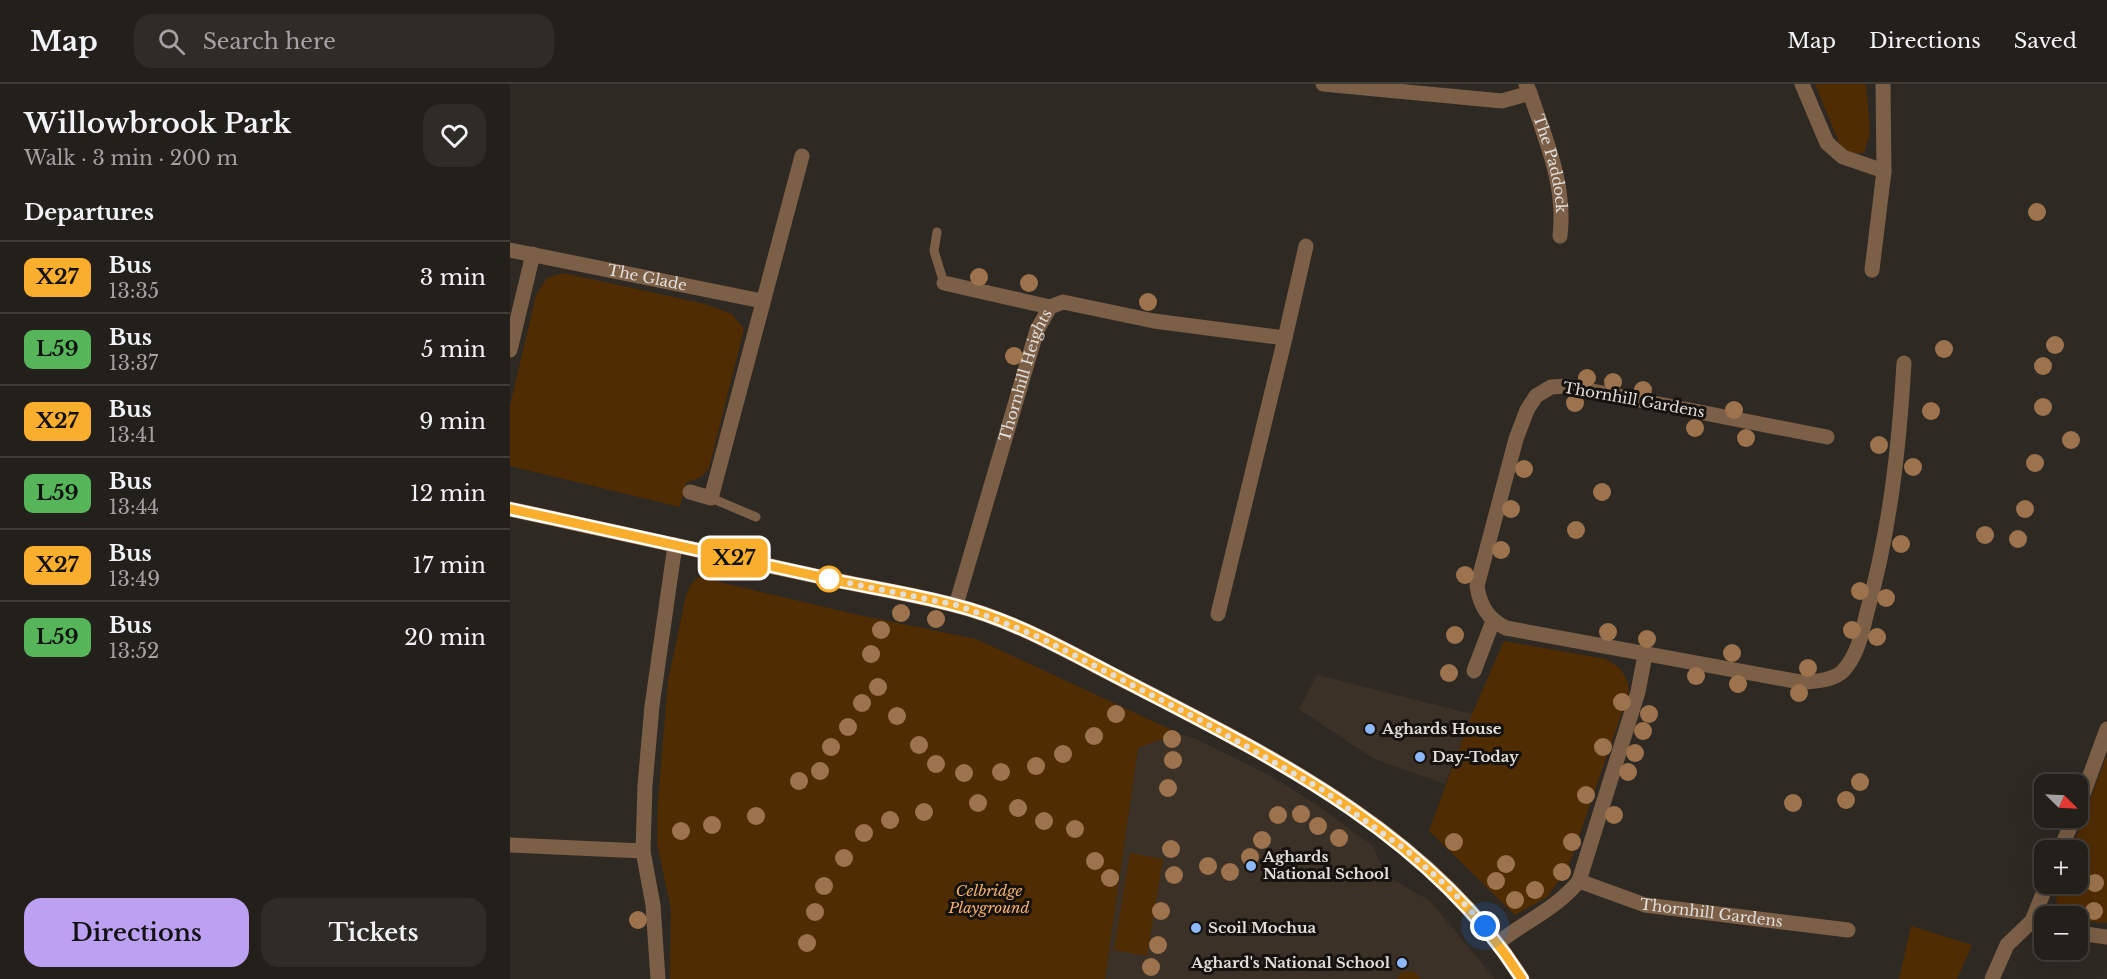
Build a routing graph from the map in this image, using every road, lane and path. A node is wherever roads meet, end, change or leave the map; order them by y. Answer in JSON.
{"nodes":[{"id":1,"x":1323,"y":84,"type":"edge"},
{"id":2,"x":1802,"y":84,"type":"edge"},
{"id":3,"x":1883,"y":84,"type":"edge"},
{"id":4,"x":1528,"y":89,"type":"edge"},
{"id":5,"x":802,"y":156,"type":"dead end"},
{"id":6,"x":1884,"y":171,"type":"junction"},
{"id":7,"x":937,"y":232,"type":"dead end"},
{"id":8,"x":1560,"y":236,"type":"dead end"},
{"id":9,"x":1306,"y":246,"type":"dead end"},
{"id":10,"x":510,"y":250,"type":"edge"},
{"id":11,"x":533,"y":254,"type":"junction"},
{"id":12,"x":1872,"y":270,"type":"dead end"},
{"id":13,"x":944,"y":283,"type":"joint"},
{"id":14,"x":762,"y":301,"type":"junction"},
{"id":15,"x":1050,"y":307,"type":"junction"},
{"id":16,"x":1285,"y":338,"type":"junction"},
{"id":17,"x":510,"y":350,"type":"edge"},
{"id":18,"x":1904,"y":363,"type":"dead end"},
{"id":19,"x":1827,"y":436,"type":"dead end"},
{"id":20,"x":690,"y":492,"type":"dead end"},
{"id":21,"x":711,"y":498,"type":"junction"},
{"id":22,"x":510,"y":509,"type":"edge"},
{"id":23,"x":756,"y":517,"type":"dead end"},
{"id":24,"x":675,"y":545,"type":"junction"},
{"id":25,"x":956,"y":605,"type":"junction"},
{"id":26,"x":1218,"y":614,"type":"dead end"},
{"id":27,"x":1493,"y":621,"type":"junction"},
{"id":28,"x":1645,"y":655,"type":"junction"},
{"id":29,"x":1474,"y":671,"type":"dead end"},
{"id":30,"x":2107,"y":729,"type":"edge"},
{"id":31,"x":2088,"y":781,"type":"edge"},
{"id":32,"x":510,"y":845,"type":"edge"},
{"id":33,"x":643,"y":851,"type":"junction"},
{"id":34,"x":1579,"y":881,"type":"junction"},
{"id":35,"x":2034,"y":926,"type":"edge"},
{"id":36,"x":1848,"y":930,"type":"dead end"},
{"id":37,"x":2088,"y":934,"type":"edge"},
{"id":38,"x":2107,"y":937,"type":"edge"},
{"id":39,"x":1499,"y":942,"type":"junction"},
{"id":40,"x":658,"y":979,"type":"edge"},
{"id":41,"x":1522,"y":979,"type":"edge"},
{"id":42,"x":1992,"y":979,"type":"edge"}],
"edges":[{"from":1,"to":4,"type":"street","name":"The Paddock"},
{"from":2,"to":6,"type":"street"},
{"from":3,"to":6,"type":"street"},
{"from":4,"to":8,"type":"street","name":"The Paddock"},
{"from":5,"to":14,"type":"street"},
{"from":6,"to":12,"type":"street"},
{"from":7,"to":13,"type":"lane"},
{"from":9,"to":16,"type":"street"},
{"from":10,"to":11,"type":"street","name":"The Glade"},
{"from":11,"to":14,"type":"street","name":"The Glade"},
{"from":11,"to":17,"type":"street"},
{"from":13,"to":15,"type":"street"},
{"from":14,"to":21,"type":"street"},
{"from":15,"to":16,"type":"street","name":"Thornhill Heights"},
{"from":15,"to":25,"type":"street","name":"Thornhill Heights"},
{"from":16,"to":26,"type":"street"},
{"from":18,"to":28,"type":"street"},
{"from":19,"to":27,"type":"street","name":"Thornhill Gardens"},
{"from":20,"to":21,"type":"street"},
{"from":21,"to":23,"type":"lane"},
{"from":22,"to":24,"type":"street"},
{"from":24,"to":25,"type":"street"},
{"from":24,"to":33,"type":"street"},
{"from":25,"to":39,"type":"street"},
{"from":27,"to":28,"type":"street"},
{"from":27,"to":29,"type":"street"},
{"from":28,"to":34,"type":"street"},
{"from":30,"to":31,"type":"street"},
{"from":32,"to":33,"type":"street"},
{"from":33,"to":40,"type":"street"},
{"from":34,"to":36,"type":"street","name":"Thornhill Gardens"},
{"from":34,"to":39,"type":"street"},
{"from":35,"to":42,"type":"street"},
{"from":37,"to":38,"type":"street"},
{"from":39,"to":41,"type":"street"}]}
